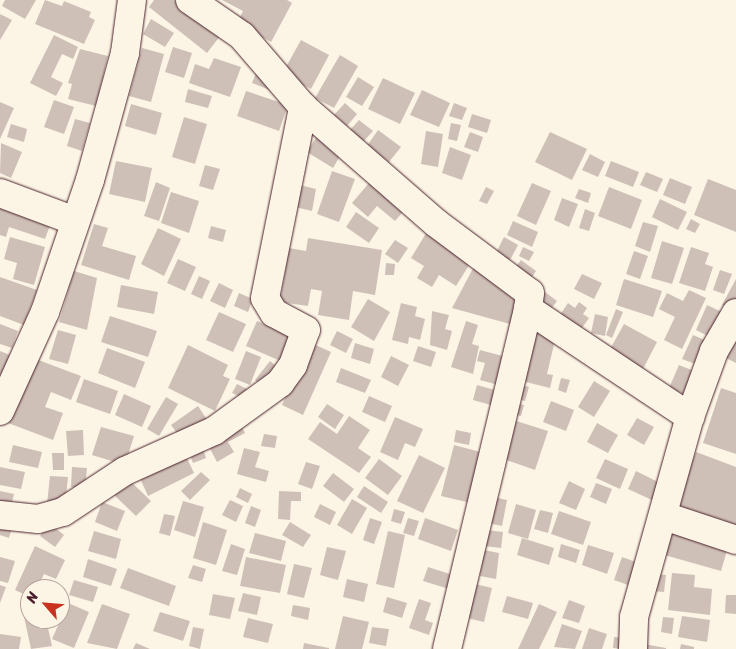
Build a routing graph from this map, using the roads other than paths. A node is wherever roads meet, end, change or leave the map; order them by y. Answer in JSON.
{"nodes":[{"id":1,"x":132,"y":0,"type":"edge"},
{"id":2,"x":190,"y":0,"type":"edge"},
{"id":3,"x":303,"y":107,"type":"junction"},
{"id":4,"x":0,"y":193,"type":"edge"},
{"id":5,"x":75,"y":222,"type":"junction"},
{"id":6,"x":528,"y":309,"type":"junction"},
{"id":7,"x":736,"y":313,"type":"edge"},
{"id":8,"x":0,"y":411,"type":"edge"},
{"id":9,"x":690,"y":417,"type":"junction"},
{"id":10,"x":0,"y":515,"type":"edge"},
{"id":11,"x":664,"y":516,"type":"junction"},
{"id":12,"x":736,"y":540,"type":"edge"},
{"id":13,"x":447,"y":649,"type":"edge"},
{"id":14,"x":633,"y":649,"type":"edge"}],
"edges":[{"from":1,"to":5,"type":"street"},
{"from":2,"to":3,"type":"street"},
{"from":3,"to":6,"type":"street"},
{"from":3,"to":10,"type":"street"},
{"from":4,"to":5,"type":"street"},
{"from":5,"to":8,"type":"street"},
{"from":6,"to":9,"type":"street"},
{"from":6,"to":13,"type":"street"},
{"from":7,"to":9,"type":"street"},
{"from":9,"to":11,"type":"street"},
{"from":11,"to":12,"type":"street"},
{"from":11,"to":14,"type":"street"}]}
